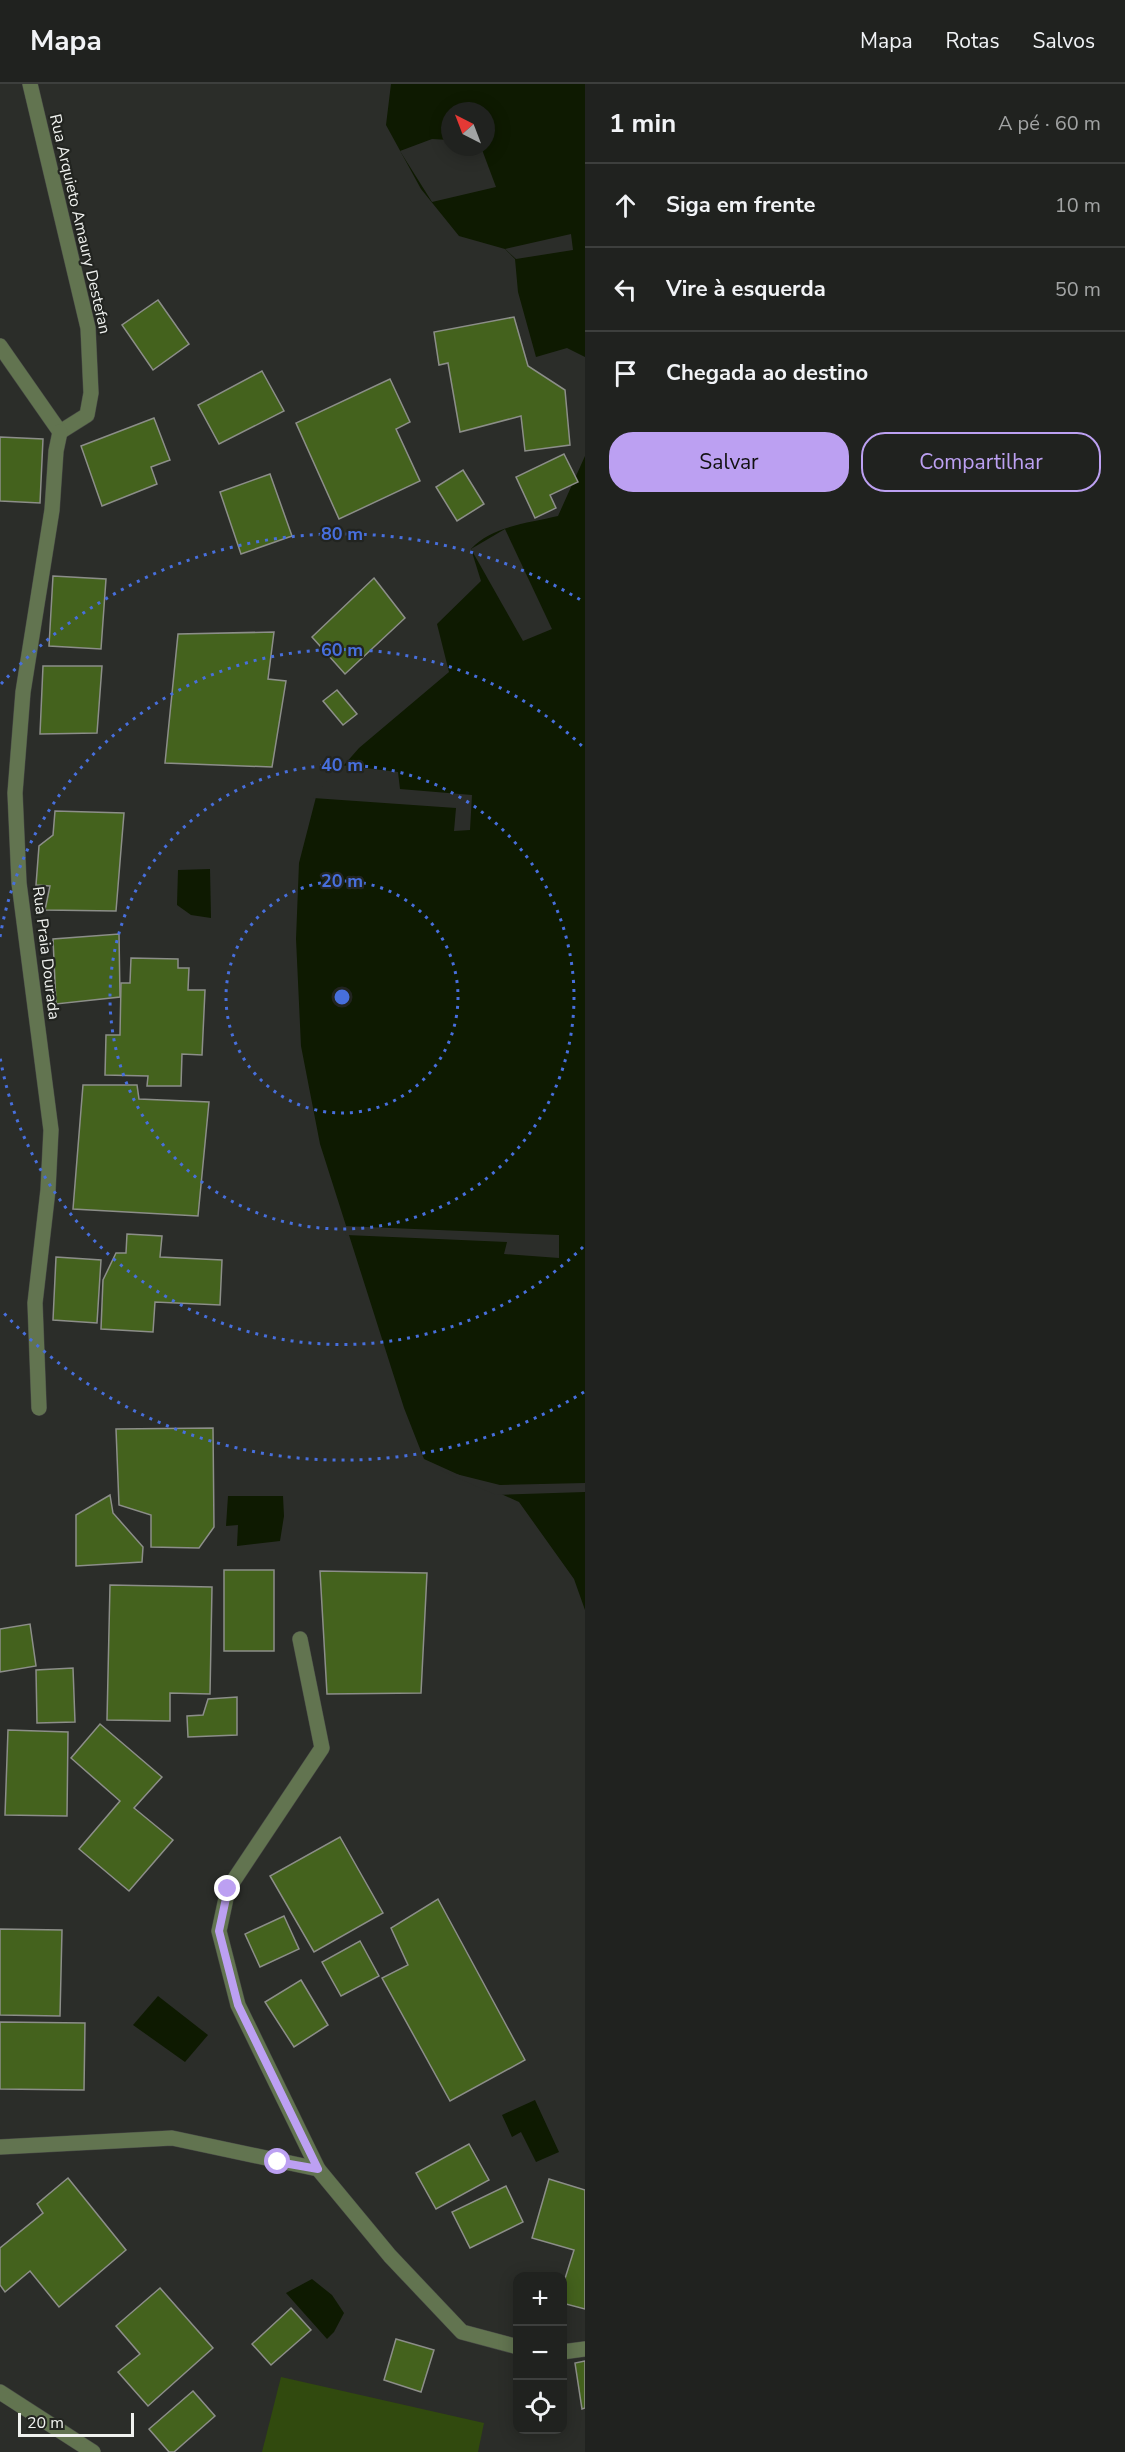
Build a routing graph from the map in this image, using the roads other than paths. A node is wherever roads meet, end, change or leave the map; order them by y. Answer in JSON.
{"nodes":[{"id":1,"x":30,"y":84,"type":"edge"},
{"id":2,"x":0,"y":346,"type":"edge"},
{"id":3,"x":60,"y":432,"type":"junction"},
{"id":4,"x":39,"y":1408,"type":"dead end"},
{"id":5,"x":300,"y":1638,"type":"dead end"},
{"id":6,"x":0,"y":2147,"type":"edge"},
{"id":7,"x":318,"y":2169,"type":"junction"},
{"id":8,"x":513,"y":2347,"type":"edge"},
{"id":9,"x":585,"y":2349,"type":"edge"},
{"id":10,"x":567,"y":2351,"type":"edge"},
{"id":11,"x":0,"y":2392,"type":"edge"},
{"id":12,"x":93,"y":2452,"type":"edge"}],
"edges":[{"from":1,"to":3,"type":"street","name":"Rua Arquieto Amaury Destefan"},
{"from":2,"to":3,"type":"street"},
{"from":3,"to":4,"type":"street","name":"Rua Praia Dourada"},
{"from":5,"to":7,"type":"street"},
{"from":6,"to":7,"type":"street"},
{"from":7,"to":8,"type":"street"},
{"from":9,"to":10,"type":"street"},
{"from":11,"to":12,"type":"street"}]}
